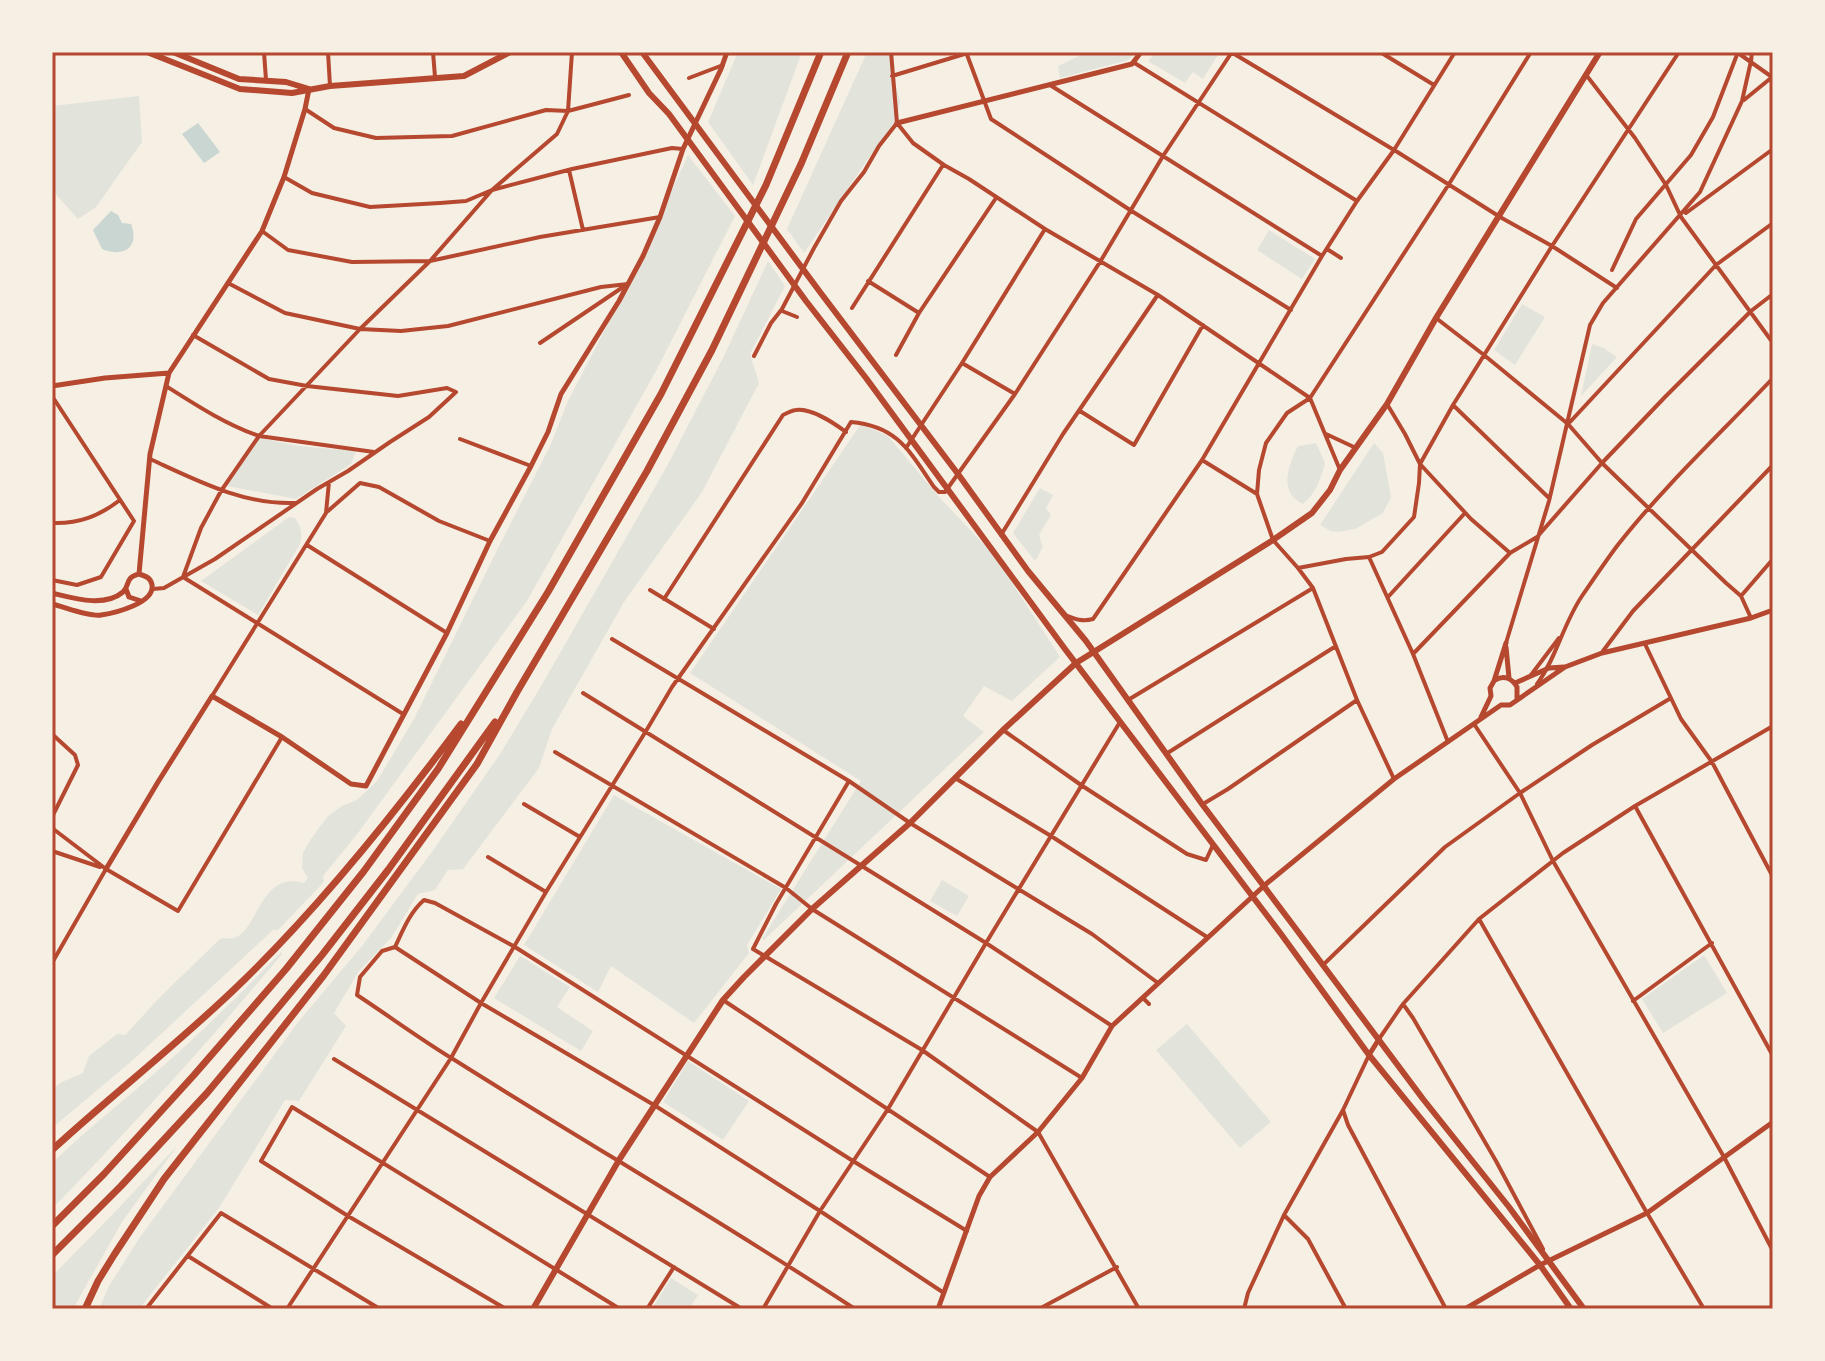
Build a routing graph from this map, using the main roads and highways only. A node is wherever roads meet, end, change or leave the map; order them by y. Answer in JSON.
{"nodes":[{"id":1,"x":173,"y":52,"type":"edge"},
{"id":2,"x":510,"y":52,"type":"edge"},
{"id":3,"x":621,"y":52,"type":"edge"},
{"id":4,"x":642,"y":52,"type":"edge"},
{"id":5,"x":821,"y":52,"type":"edge"},
{"id":6,"x":848,"y":52,"type":"edge"},
{"id":7,"x":1600,"y":52,"type":"edge"},
{"id":8,"x":151,"y":53,"type":"edge"},
{"id":9,"x":309,"y":89,"type":"junction"},
{"id":10,"x":1094,"y":653,"type":"junction"},
{"id":11,"x":1076,"y":663,"type":"junction"},
{"id":12,"x":495,"y":677,"type":"junction"},
{"id":13,"x":517,"y":692,"type":"junction"},
{"id":14,"x":52,"y":1150,"type":"edge"},
{"id":15,"x":52,"y":1226,"type":"edge"},
{"id":16,"x":52,"y":1255,"type":"edge"},
{"id":17,"x":85,"y":1309,"type":"edge"},
{"id":18,"x":533,"y":1309,"type":"edge"},
{"id":19,"x":1571,"y":1309,"type":"edge"},
{"id":20,"x":1584,"y":1309,"type":"edge"}],
"edges":[{"from":1,"to":9,"type":"main road"},
{"from":2,"to":9,"type":"main road"},
{"from":3,"to":11,"type":"main road"},
{"from":4,"to":10,"type":"main road"},
{"from":5,"to":12,"type":"highway"},
{"from":6,"to":13,"type":"highway"},
{"from":7,"to":10,"type":"main road"},
{"from":8,"to":9,"type":"main road"},
{"from":10,"to":11,"type":"main road"},
{"from":10,"to":20,"type":"main road"},
{"from":11,"to":18,"type":"main road"},
{"from":11,"to":19,"type":"main road"},
{"from":12,"to":14,"type":"highway"},
{"from":12,"to":15,"type":"highway"},
{"from":13,"to":16,"type":"highway"},
{"from":13,"to":17,"type":"highway"}]}
